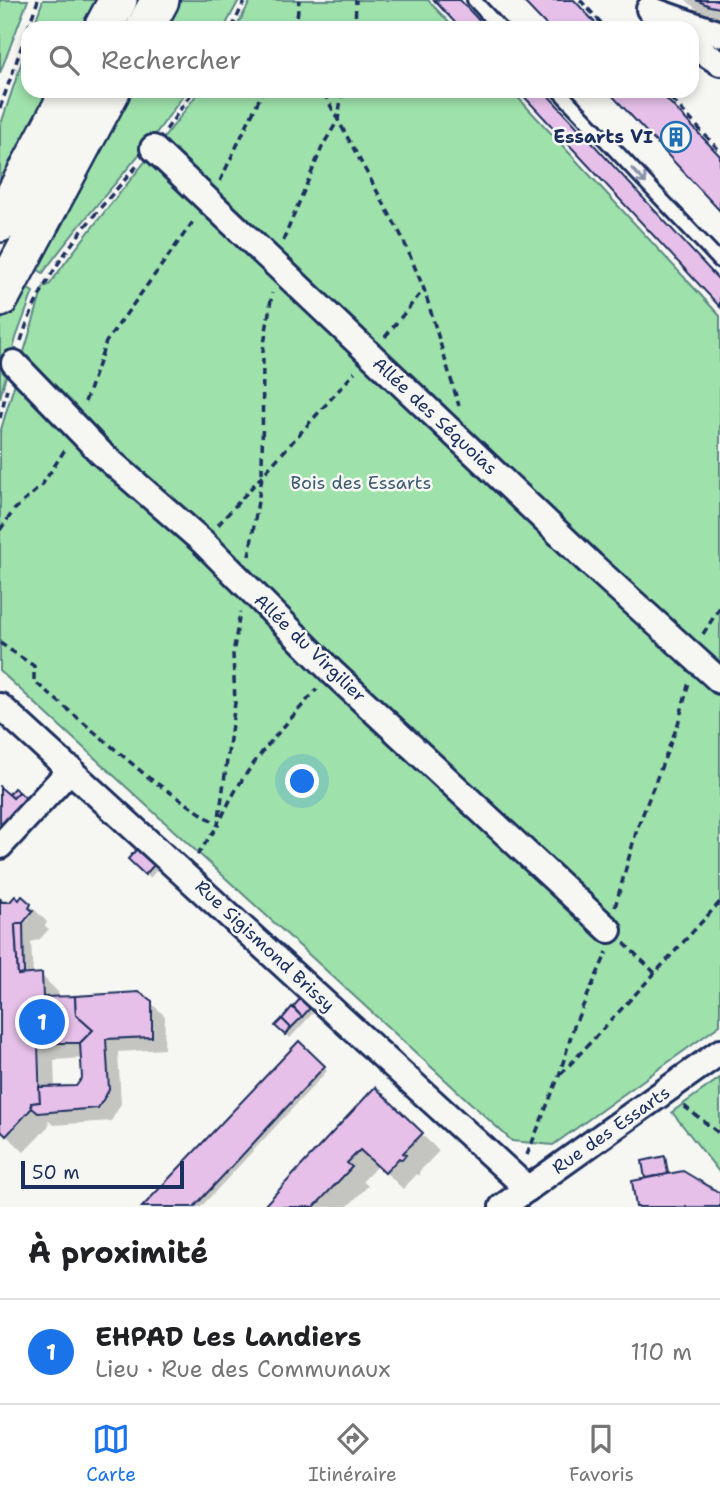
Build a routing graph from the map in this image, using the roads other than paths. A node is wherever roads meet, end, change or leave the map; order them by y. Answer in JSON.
{"nodes":[{"id":1,"x":105,"y":0,"type":"edge"},
{"id":2,"x":118,"y":0,"type":"edge"},
{"id":3,"x":474,"y":0,"type":"edge"},
{"id":4,"x":645,"y":4,"type":"edge"},
{"id":5,"x":94,"y":21,"type":"edge"},
{"id":6,"x":107,"y":21,"type":"edge"},
{"id":7,"x":494,"y":21,"type":"edge"},
{"id":8,"x":661,"y":21,"type":"edge"},
{"id":9,"x":688,"y":21,"type":"edge"},
{"id":10,"x":699,"y":26,"type":"edge"},
{"id":11,"x":720,"y":34,"type":"edge"},
{"id":12,"x":699,"y":50,"type":"edge"},
{"id":13,"x":720,"y":63,"type":"edge"},
{"id":14,"x":53,"y":98,"type":"edge"},
{"id":15,"x":66,"y":98,"type":"edge"},
{"id":16,"x":108,"y":98,"type":"edge"},
{"id":17,"x":566,"y":98,"type":"edge"},
{"id":18,"x":153,"y":148,"type":"road end"},
{"id":19,"x":4,"y":214,"type":"edge"},
{"id":20,"x":720,"y":261,"type":"edge"},
{"id":21,"x":0,"y":298,"type":"edge"},
{"id":22,"x":14,"y":363,"type":"road end"},
{"id":23,"x":720,"y":681,"type":"edge"},
{"id":24,"x":0,"y":706,"type":"edge"},
{"id":25,"x":71,"y":769,"type":"junction"},
{"id":26,"x":0,"y":846,"type":"edge"},
{"id":27,"x":610,"y":930,"type":"road end"},
{"id":28,"x":720,"y":1052,"type":"edge"},
{"id":29,"x":528,"y":1189,"type":"junction"},
{"id":30,"x":502,"y":1207,"type":"edge"}],
"edges":[{"from":1,"to":5,"type":"lane"},
{"from":2,"to":6,"type":"main road"},
{"from":3,"to":7,"type":"lane"},
{"from":4,"to":8,"type":"street"},
{"from":4,"to":9,"type":"street"},
{"from":10,"to":11,"type":"street"},
{"from":12,"to":13,"type":"street"},
{"from":14,"to":19,"type":"lane"},
{"from":15,"to":19,"type":"main road"},
{"from":16,"to":21,"type":"main road"},
{"from":17,"to":20,"type":"lane","one_way":true},
{"from":18,"to":23,"type":"street","name":"Allée des Séquoias"},
{"from":22,"to":27,"type":"street","name":"Allée du Virgilier"},
{"from":24,"to":25,"type":"street","name":"Rue Sigismond Brissy"},
{"from":25,"to":26,"type":"street"},
{"from":25,"to":29,"type":"street","name":"Rue Sigismond Brissy"},
{"from":28,"to":29,"type":"street","name":"Rue des Essarts"},
{"from":29,"to":30,"type":"street","name":"Rue des Essarts"}]}
